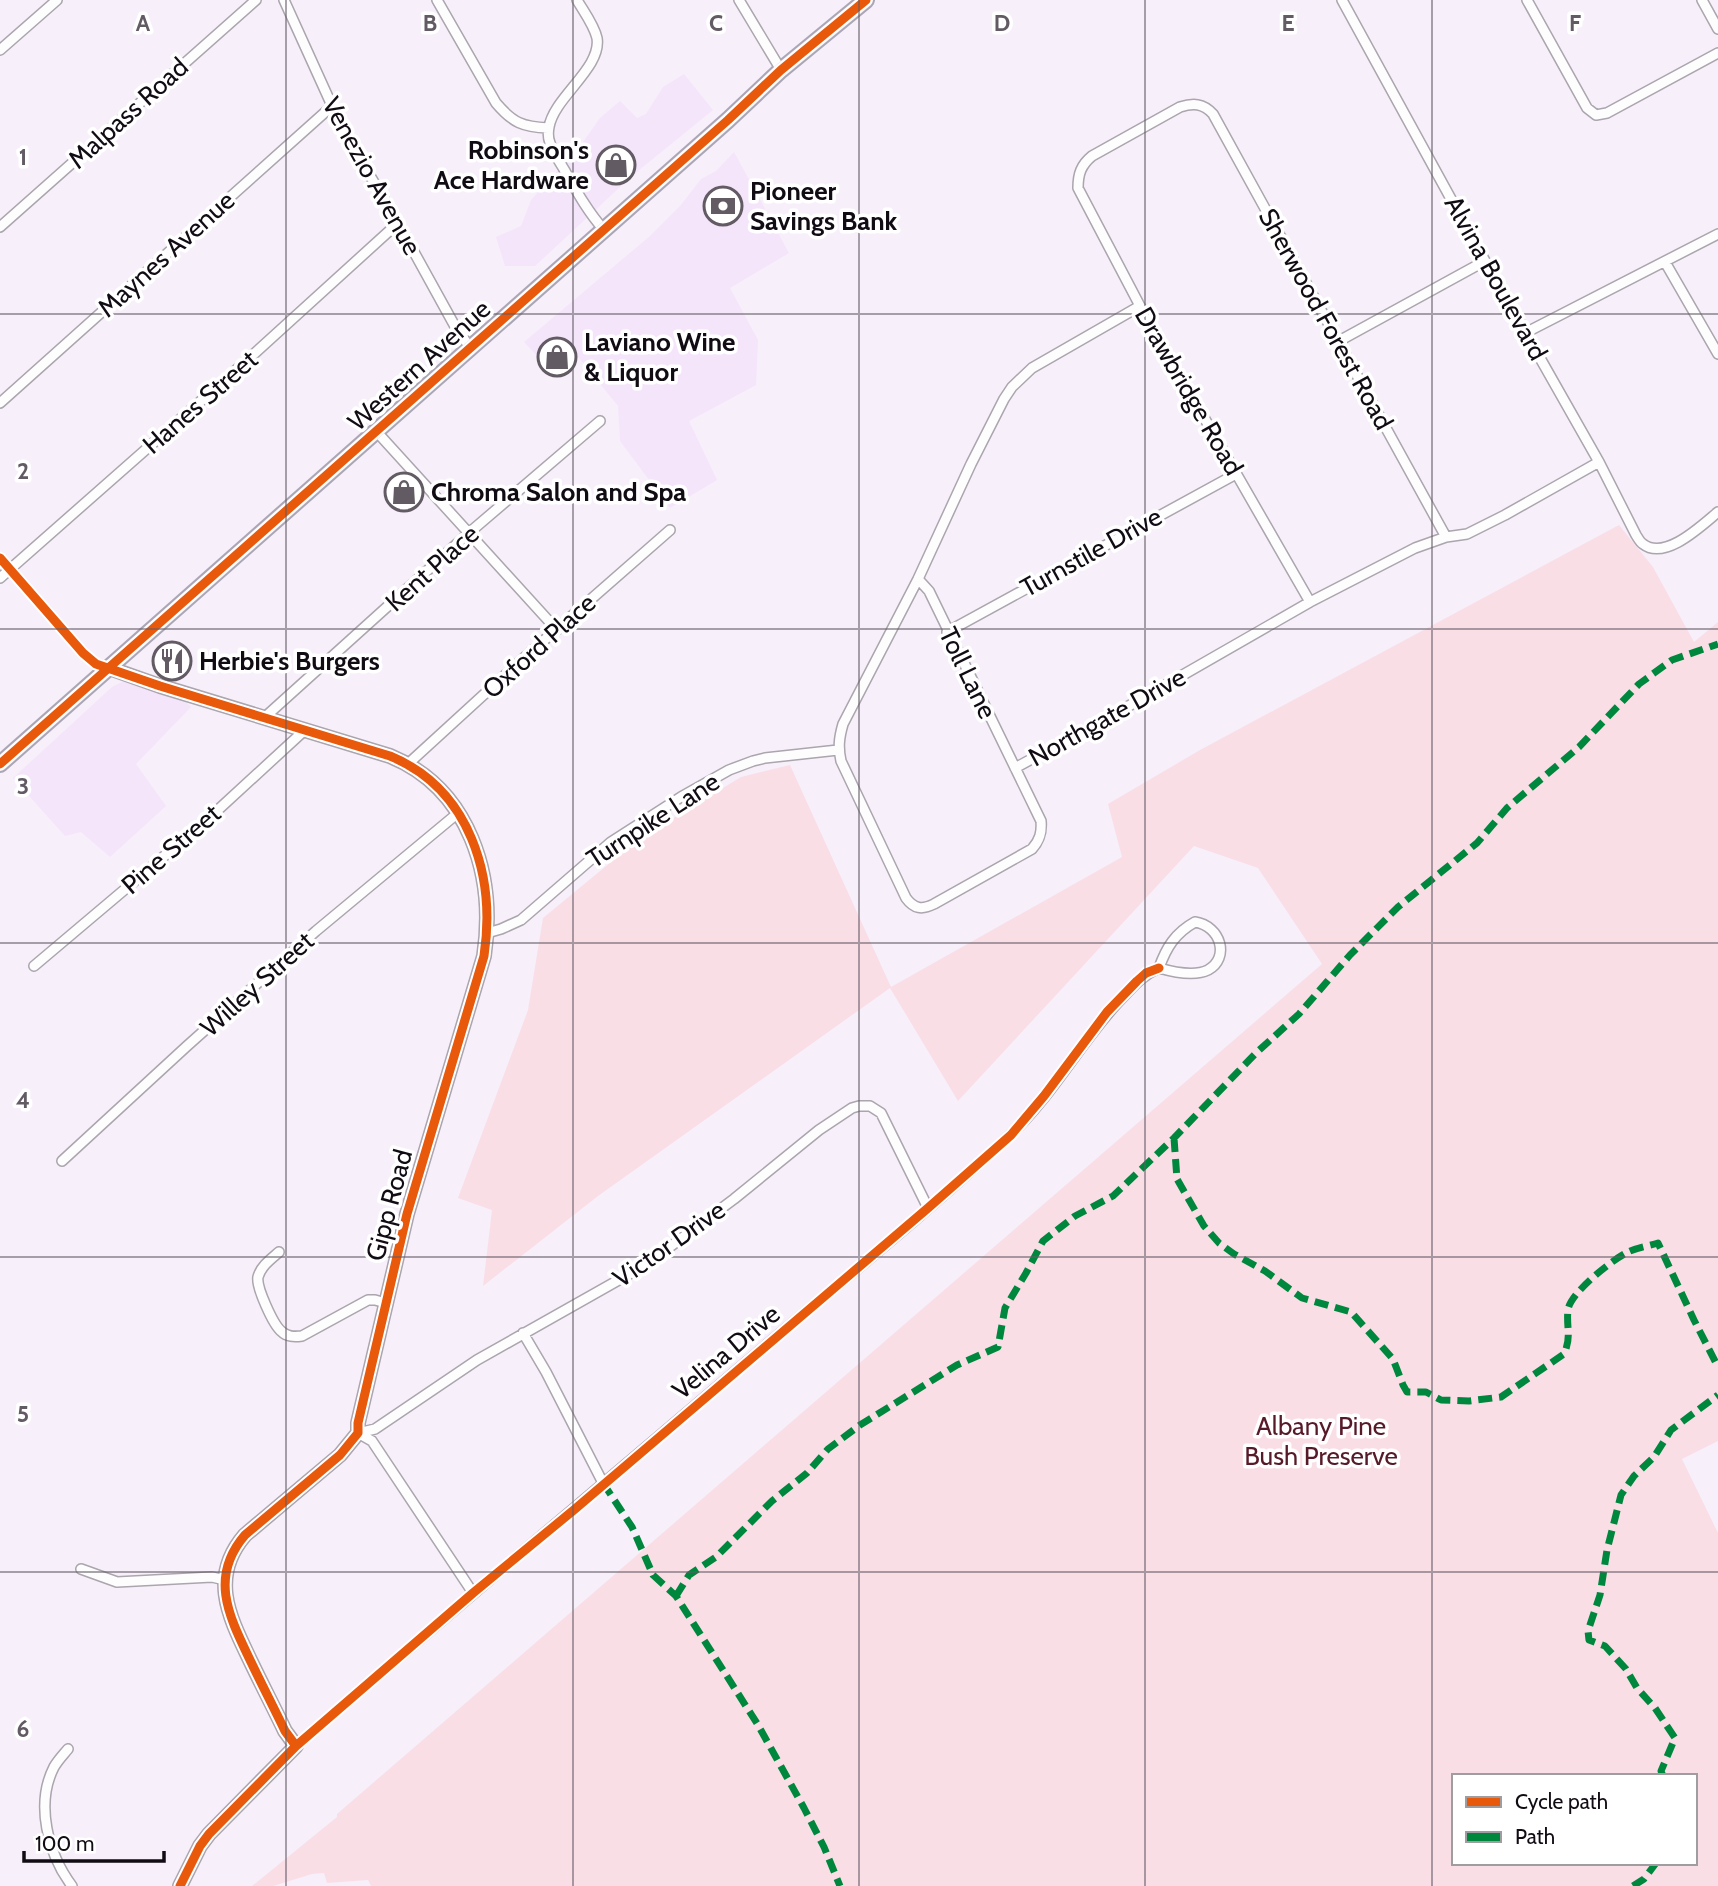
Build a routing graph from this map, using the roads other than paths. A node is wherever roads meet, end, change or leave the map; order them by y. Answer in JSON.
{"nodes":[{"id":1,"x":57,"y":0,"type":"edge"},
{"id":2,"x":256,"y":0,"type":"edge"},
{"id":3,"x":284,"y":0,"type":"edge"},
{"id":4,"x":438,"y":0,"type":"edge"},
{"id":5,"x":577,"y":0,"type":"edge"},
{"id":6,"x":739,"y":0,"type":"edge"},
{"id":7,"x":866,"y":0,"type":"edge"},
{"id":8,"x":1342,"y":0,"type":"edge"},
{"id":9,"x":1527,"y":0,"type":"edge"},
{"id":10,"x":1702,"y":0,"type":"edge"},
{"id":11,"x":1718,"y":29,"type":"edge"},
{"id":12,"x":0,"y":50,"type":"edge"},
{"id":13,"x":1718,"y":53,"type":"edge"},
{"id":14,"x":781,"y":70,"type":"junction"},
{"id":15,"x":1202,"y":105,"type":"joint"},
{"id":16,"x":332,"y":106,"type":"junction"},
{"id":17,"x":548,"y":128,"type":"junction"},
{"id":18,"x":398,"y":223,"type":"junction"},
{"id":19,"x":0,"y":227,"type":"edge"},
{"id":20,"x":604,"y":230,"type":"junction"},
{"id":21,"x":1718,"y":234,"type":"edge"},
{"id":22,"x":1485,"y":261,"type":"junction"},
{"id":23,"x":1665,"y":262,"type":"junction"},
{"id":24,"x":1140,"y":306,"type":"junction"},
{"id":25,"x":1527,"y":332,"type":"junction"},
{"id":26,"x":1339,"y":341,"type":"junction"},
{"id":27,"x":470,"y":347,"type":"junction"},
{"id":28,"x":1718,"y":354,"type":"edge"},
{"id":29,"x":0,"y":403,"type":"edge"},
{"id":30,"x":600,"y":421,"type":"dead end"},
{"id":31,"x":376,"y":431,"type":"junction"},
{"id":32,"x":1599,"y":462,"type":"junction"},
{"id":33,"x":1236,"y":474,"type":"junction"},
{"id":34,"x":1718,"y":512,"type":"edge"},
{"id":35,"x":670,"y":530,"type":"dead end"},
{"id":36,"x":470,"y":533,"type":"junction"},
{"id":37,"x":1446,"y":537,"type":"junction"},
{"id":38,"x":0,"y":558,"type":"edge"},
{"id":39,"x":10,"y":569,"type":"junction"},
{"id":40,"x":0,"y":578,"type":"edge"},
{"id":41,"x":918,"y":579,"type":"junction"},
{"id":42,"x":1310,"y":602,"type":"junction"},
{"id":43,"x":556,"y":630,"type":"junction"},
{"id":44,"x":947,"y":632,"type":"junction"},
{"id":45,"x":109,"y":668,"type":"junction"},
{"id":46,"x":265,"y":717,"type":"junction"},
{"id":47,"x":306,"y":729,"type":"junction"},
{"id":48,"x":838,"y":750,"type":"junction"},
{"id":49,"x":409,"y":763,"type":"junction"},
{"id":50,"x":0,"y":764,"type":"edge"},
{"id":51,"x":1015,"y":768,"type":"junction"},
{"id":52,"x":458,"y":813,"type":"junction"},
{"id":53,"x":487,"y":933,"type":"junction"},
{"id":54,"x":34,"y":966,"type":"dead end"},
{"id":55,"x":1159,"y":968,"type":"junction"},
{"id":56,"x":62,"y":1161,"type":"dead end"},
{"id":57,"x":928,"y":1208,"type":"junction"},
{"id":58,"x":279,"y":1252,"type":"dead end"},
{"id":59,"x":386,"y":1303,"type":"junction"},
{"id":60,"x":523,"y":1333,"type":"junction"},
{"id":61,"x":358,"y":1433,"type":"junction"},
{"id":62,"x":603,"y":1483,"type":"junction"},
{"id":63,"x":81,"y":1569,"type":"dead end"},
{"id":64,"x":225,"y":1580,"type":"junction"},
{"id":65,"x":473,"y":1593,"type":"junction"},
{"id":66,"x":296,"y":1746,"type":"junction"},
{"id":67,"x":68,"y":1749,"type":"dead end"},
{"id":68,"x":72,"y":1886,"type":"edge"},
{"id":69,"x":180,"y":1886,"type":"edge"}],
"edges":[{"from":1,"to":12,"type":"street"},
{"from":2,"to":19,"type":"street","name":"Malpass Road"},
{"from":3,"to":16,"type":"street","name":"Venezio Avenue"},
{"from":4,"to":17,"type":"street"},
{"from":5,"to":17,"type":"street"},
{"from":6,"to":14,"type":"street"},
{"from":7,"to":14,"type":"main road","name":"Western Avenue"},
{"from":8,"to":22,"type":"street","name":"Alvina Boulevard"},
{"from":9,"to":13,"type":"street"},
{"from":10,"to":11,"type":"street"},
{"from":14,"to":20,"type":"main road","name":"Western Avenue"},
{"from":15,"to":24,"type":"street","name":"Drawbridge Road"},
{"from":15,"to":26,"type":"street","name":"Sherwood Forest Road"},
{"from":16,"to":18,"type":"street","name":"Venezio Avenue"},
{"from":16,"to":29,"type":"street","name":"Maynes Avenue"},
{"from":17,"to":20,"type":"street"},
{"from":18,"to":27,"type":"street","name":"Venezio Avenue"},
{"from":18,"to":39,"type":"street","name":"Hanes Street"},
{"from":20,"to":27,"type":"main road","name":"Western Avenue"},
{"from":21,"to":23,"type":"street"},
{"from":22,"to":25,"type":"street","name":"Alvina Boulevard"},
{"from":22,"to":26,"type":"street"},
{"from":23,"to":25,"type":"street"},
{"from":23,"to":28,"type":"street"},
{"from":24,"to":33,"type":"street","name":"Drawbridge Road"},
{"from":24,"to":41,"type":"street"},
{"from":25,"to":32,"type":"street","name":"Alvina Boulevard"},
{"from":26,"to":37,"type":"street","name":"Sherwood Forest Road"},
{"from":27,"to":31,"type":"main road","name":"Western Avenue"},
{"from":30,"to":36,"type":"street","name":"Kent Place"},
{"from":31,"to":36,"type":"street"},
{"from":31,"to":45,"type":"main road","name":"Western Avenue"},
{"from":32,"to":34,"type":"street","name":"Alvina Boulevard"},
{"from":32,"to":37,"type":"street","name":"Northgate Drive"},
{"from":33,"to":42,"type":"street","name":"Drawbridge Road"},
{"from":33,"to":44,"type":"street","name":"Turnstile Drive"},
{"from":35,"to":43,"type":"street","name":"Oxford Place"},
{"from":36,"to":43,"type":"street"},
{"from":36,"to":46,"type":"street","name":"Kent Place"},
{"from":37,"to":42,"type":"street","name":"Northgate Drive"},
{"from":38,"to":39,"type":"street"},
{"from":39,"to":40,"type":"street","name":"Hanes Street"},
{"from":39,"to":45,"type":"street"},
{"from":41,"to":44,"type":"street","name":"Toll Lane"},
{"from":41,"to":48,"type":"street"},
{"from":42,"to":51,"type":"street","name":"Northgate Drive"},
{"from":43,"to":49,"type":"street","name":"Oxford Place"},
{"from":44,"to":51,"type":"street","name":"Toll Lane"},
{"from":45,"to":46,"type":"street","name":"Gipp Road"},
{"from":45,"to":50,"type":"main road","name":"Western Avenue"},
{"from":46,"to":47,"type":"street","name":"Gipp Road"},
{"from":47,"to":49,"type":"street","name":"Gipp Road"},
{"from":47,"to":54,"type":"street","name":"Pine Street"},
{"from":48,"to":51,"type":"street","name":"Northgate Drive"},
{"from":48,"to":53,"type":"street","name":"Turnpike Lane"},
{"from":49,"to":52,"type":"street","name":"Gipp Road"},
{"from":52,"to":53,"type":"street","name":"Gipp Road"},
{"from":52,"to":56,"type":"street","name":"Willey Street"},
{"from":53,"to":59,"type":"street","name":"Gipp Road"},
{"from":55,"to":55,"type":"street","name":"Velina Drive"},
{"from":55,"to":57,"type":"street","name":"Velina Drive"},
{"from":57,"to":60,"type":"street","name":"Victor Drive"},
{"from":57,"to":62,"type":"street","name":"Velina Drive"},
{"from":58,"to":59,"type":"street"},
{"from":59,"to":61,"type":"street","name":"Gipp Road"},
{"from":60,"to":61,"type":"street","name":"Victor Drive"},
{"from":60,"to":62,"type":"street"},
{"from":61,"to":64,"type":"street"},
{"from":61,"to":65,"type":"street"},
{"from":62,"to":65,"type":"street","name":"Velina Drive"},
{"from":63,"to":64,"type":"street"},
{"from":64,"to":66,"type":"street"},
{"from":65,"to":66,"type":"street","name":"Velina Drive"},
{"from":66,"to":69,"type":"street"},
{"from":67,"to":68,"type":"street"}]}
